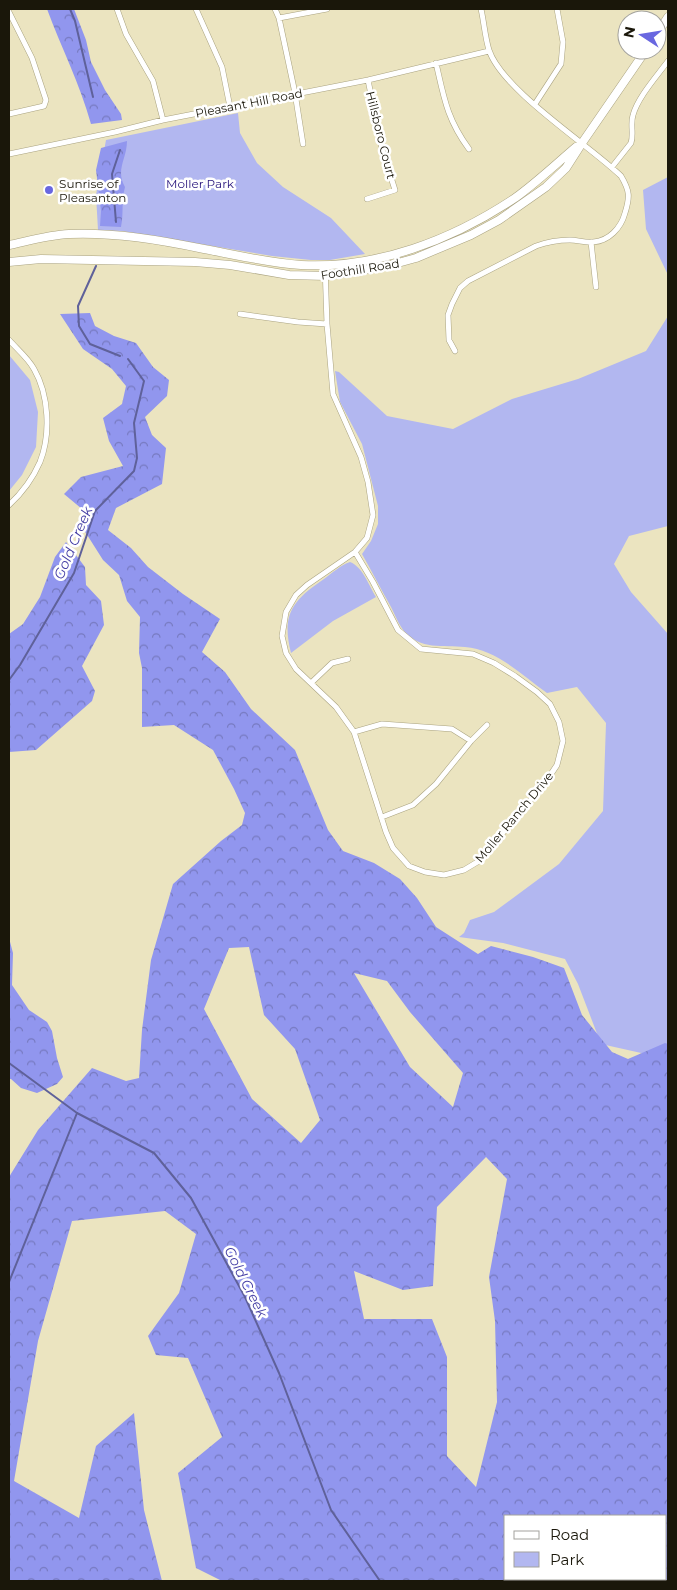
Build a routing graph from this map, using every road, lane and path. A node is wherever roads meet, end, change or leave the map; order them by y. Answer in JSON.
{"nodes":[{"id":1,"x":117,"y":9,"type":"edge"},
{"id":2,"x":196,"y":9,"type":"edge"},
{"id":3,"x":275,"y":9,"type":"edge"},
{"id":4,"x":327,"y":9,"type":"edge"},
{"id":5,"x":481,"y":9,"type":"edge"},
{"id":6,"x":557,"y":9,"type":"edge"},
{"id":7,"x":9,"y":12,"type":"edge"},
{"id":8,"x":279,"y":18,"type":"junction"},
{"id":9,"x":489,"y":51,"type":"junction"},
{"id":10,"x":639,"y":60,"type":"edge"},
{"id":11,"x":668,"y":61,"type":"edge"},
{"id":12,"x":436,"y":63,"type":"junction"},
{"id":13,"x":368,"y":80,"type":"junction"},
{"id":14,"x":295,"y":93,"type":"junction"},
{"id":15,"x":535,"y":104,"type":"junction"},
{"id":16,"x":230,"y":107,"type":"junction"},
{"id":17,"x":9,"y":114,"type":"edge"},
{"id":18,"x":163,"y":120,"type":"junction"},
{"id":19,"x":582,"y":143,"type":"junction"},
{"id":20,"x":303,"y":144,"type":"dead end"},
{"id":21,"x":469,"y":149,"type":"dead end"},
{"id":22,"x":9,"y":154,"type":"edge"},
{"id":23,"x":612,"y":167,"type":"junction"},
{"id":24,"x":367,"y":199,"type":"dead end"},
{"id":25,"x":591,"y":242,"type":"junction"},
{"id":26,"x":9,"y":245,"type":"edge"},
{"id":27,"x":9,"y":262,"type":"edge"},
{"id":28,"x":325,"y":265,"type":"junction"},
{"id":29,"x":326,"y":276,"type":"junction"},
{"id":30,"x":596,"y":287,"type":"dead end"},
{"id":31,"x":240,"y":314,"type":"dead end"},
{"id":32,"x":327,"y":324,"type":"junction"},
{"id":33,"x":9,"y":340,"type":"edge"},
{"id":34,"x":455,"y":351,"type":"dead end"},
{"id":35,"x":9,"y":505,"type":"edge"},
{"id":36,"x":355,"y":552,"type":"junction"},
{"id":37,"x":348,"y":659,"type":"dead end"},
{"id":38,"x":311,"y":684,"type":"junction"},
{"id":39,"x":488,"y":725,"type":"dead end"},
{"id":40,"x":354,"y":732,"type":"junction"},
{"id":41,"x":471,"y":741,"type":"junction"},
{"id":42,"x":382,"y":817,"type":"junction"}],
"edges":[{"from":1,"to":18,"type":"street"},
{"from":2,"to":16,"type":"street"},
{"from":3,"to":8,"type":"street"},
{"from":4,"to":8,"type":"street"},
{"from":5,"to":9,"type":"street"},
{"from":6,"to":15,"type":"street"},
{"from":7,"to":17,"type":"street"},
{"from":8,"to":14,"type":"street"},
{"from":9,"to":12,"type":"street","name":"Pleasant Hill Road"},
{"from":9,"to":15,"type":"street"},
{"from":10,"to":19,"type":"main road","name":"Foothill Road"},
{"from":11,"to":23,"type":"street"},
{"from":12,"to":13,"type":"street","name":"Pleasant Hill Road"},
{"from":12,"to":21,"type":"street"},
{"from":13,"to":14,"type":"street","name":"Pleasant Hill Road"},
{"from":13,"to":24,"type":"street","name":"Hillsboro Court"},
{"from":14,"to":16,"type":"street","name":"Pleasant Hill Road"},
{"from":14,"to":20,"type":"street"},
{"from":15,"to":19,"type":"street"},
{"from":16,"to":18,"type":"street","name":"Pleasant Hill Road"},
{"from":18,"to":22,"type":"street","name":"Pleasant Hill Road"},
{"from":19,"to":23,"type":"street"},
{"from":19,"to":28,"type":"main road","name":"Foothill Road"},
{"from":19,"to":29,"type":"main road","name":"Foothill Road"},
{"from":23,"to":25,"type":"street"},
{"from":25,"to":30,"type":"street"},
{"from":25,"to":34,"type":"street"},
{"from":26,"to":28,"type":"main road","name":"Foothill Road"},
{"from":27,"to":29,"type":"main road","name":"Foothill Road"},
{"from":28,"to":29,"type":"street","name":"Moller Ranch Drive"},
{"from":29,"to":32,"type":"street","name":"Moller Ranch Drive"},
{"from":31,"to":32,"type":"street"},
{"from":32,"to":36,"type":"street","name":"Moller Ranch Drive"},
{"from":33,"to":35,"type":"street"},
{"from":36,"to":38,"type":"street","name":"Moller Ranch Drive"},
{"from":36,"to":42,"type":"street","name":"Moller Ranch Drive"},
{"from":37,"to":38,"type":"street"},
{"from":38,"to":40,"type":"street","name":"Moller Ranch Drive"},
{"from":39,"to":41,"type":"street"},
{"from":40,"to":41,"type":"street"},
{"from":40,"to":42,"type":"street","name":"Moller Ranch Drive"},
{"from":41,"to":42,"type":"street"}]}
